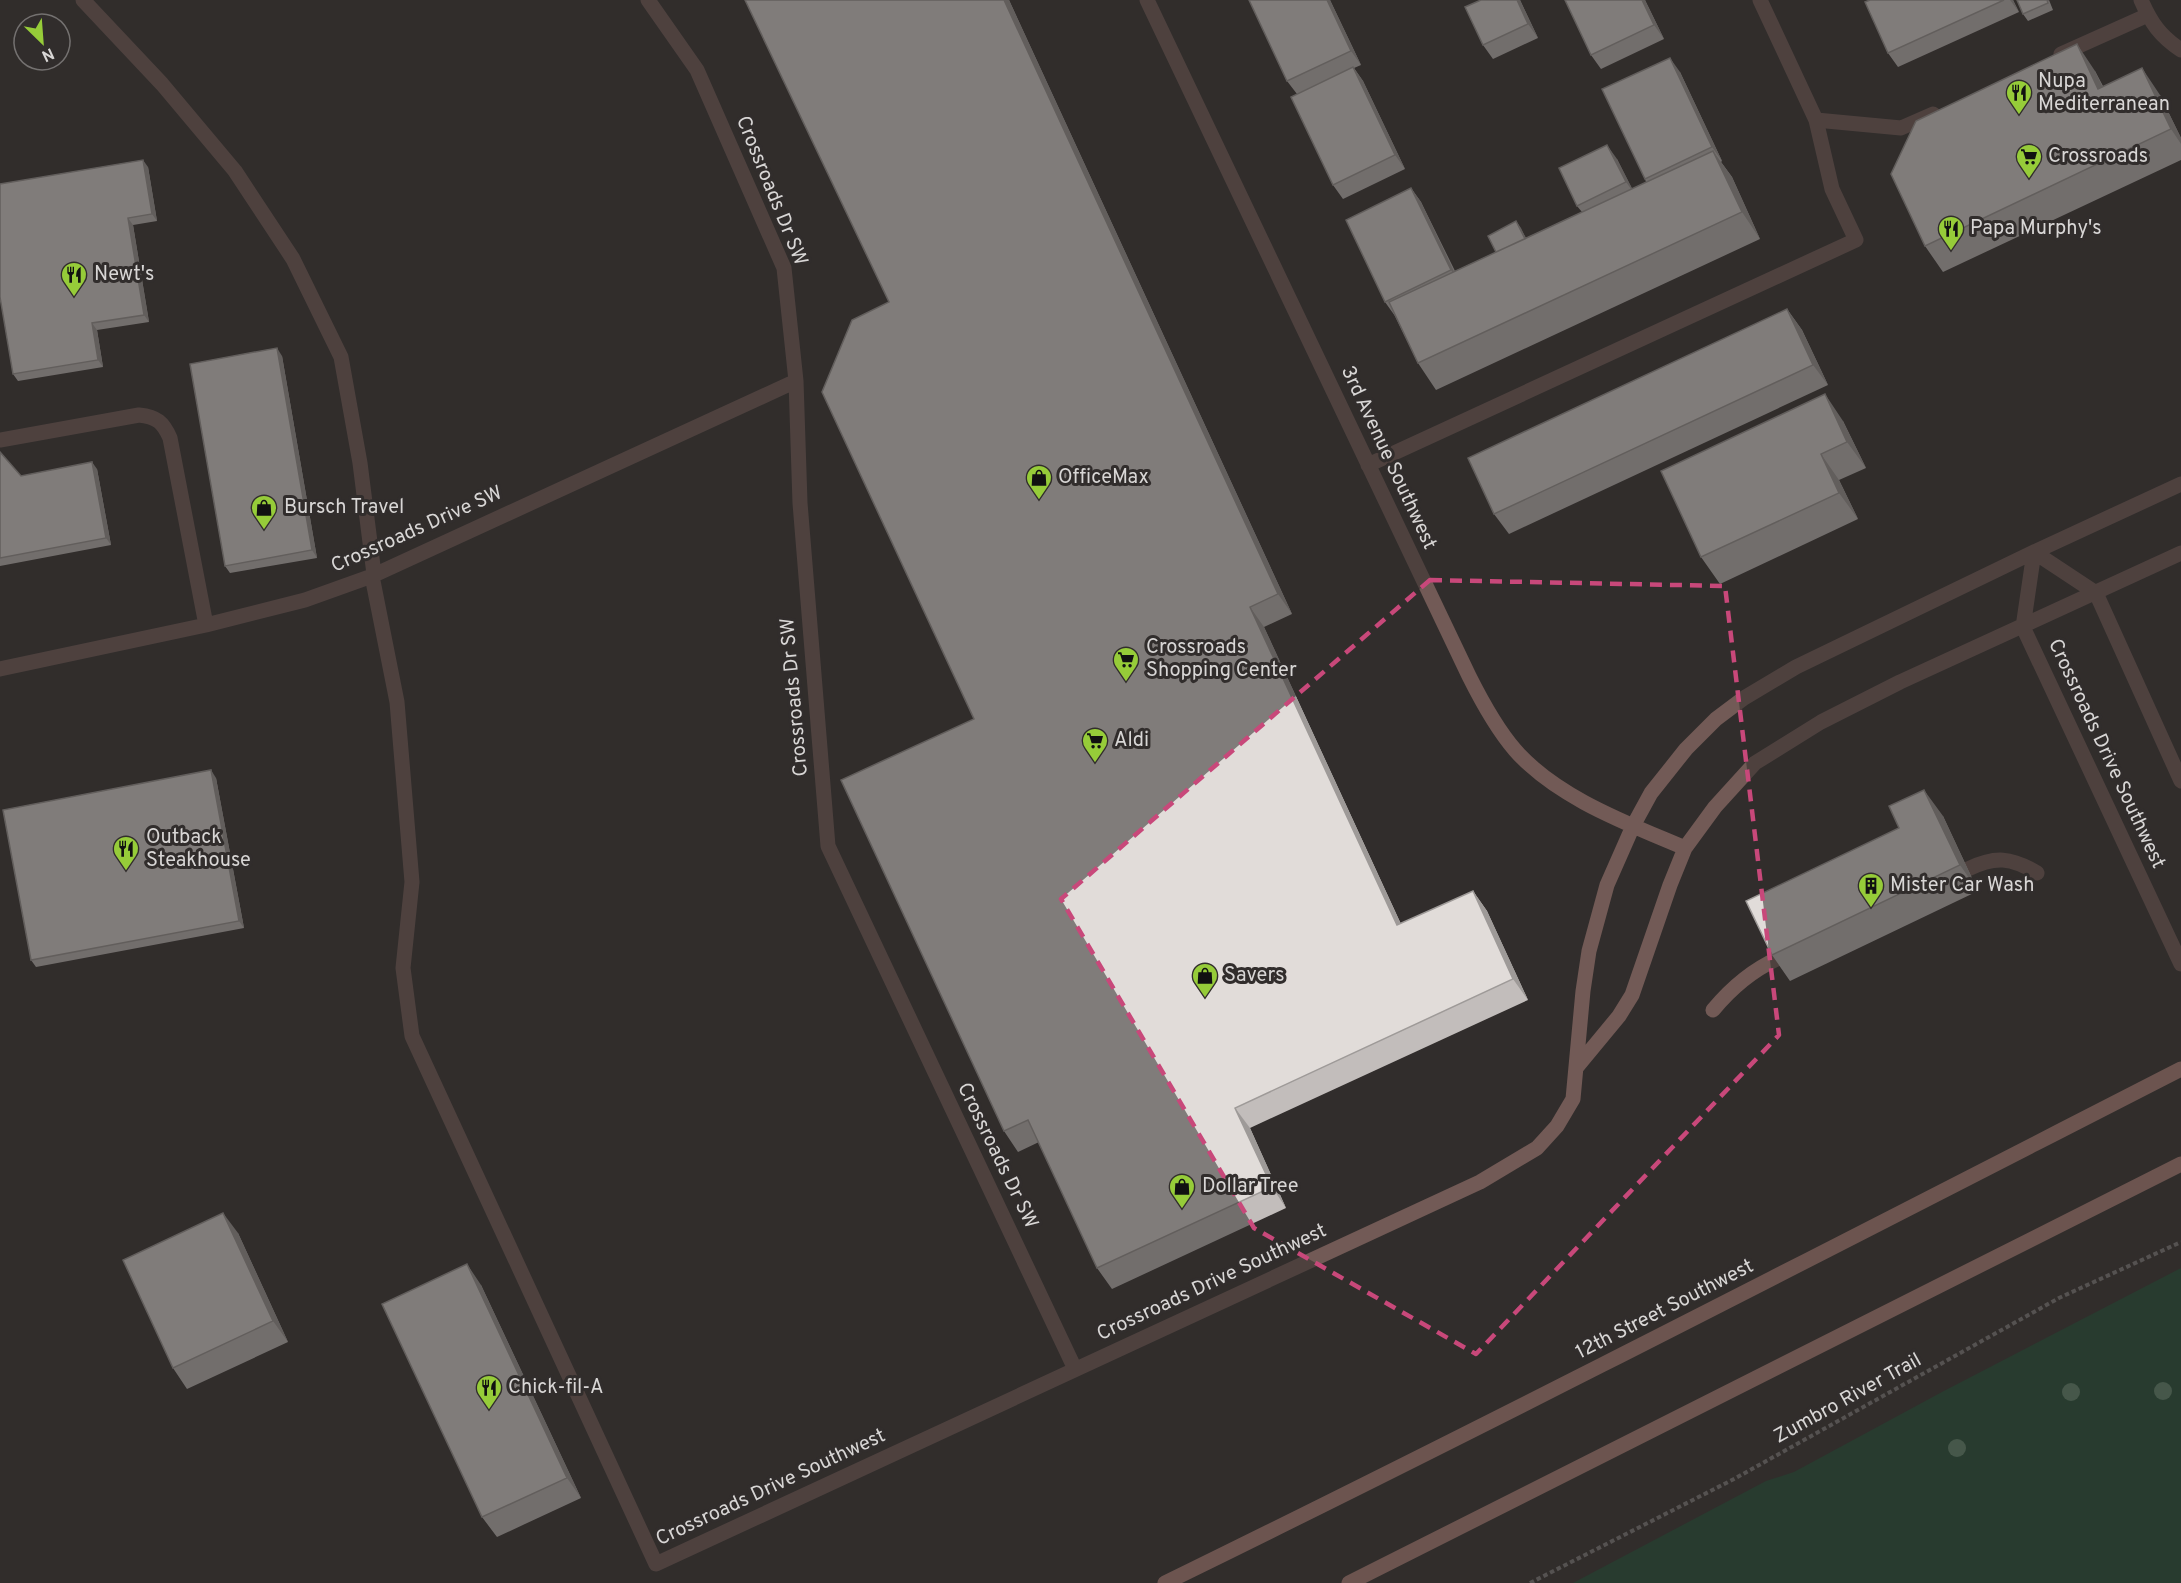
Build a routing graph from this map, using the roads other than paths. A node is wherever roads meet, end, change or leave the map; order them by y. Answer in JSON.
{"nodes":[{"id":1,"x":83,"y":0,"type":"edge"},
{"id":2,"x":648,"y":0,"type":"edge"},
{"id":3,"x":1147,"y":0,"type":"edge"},
{"id":4,"x":1760,"y":0,"type":"edge"},
{"id":5,"x":2141,"y":0,"type":"edge"},
{"id":6,"x":2148,"y":15,"type":"junction"},
{"id":7,"x":2181,"y":50,"type":"edge"},
{"id":8,"x":2049,"y":60,"type":"edge"},
{"id":9,"x":1943,"y":109,"type":"edge"},
{"id":10,"x":1816,"y":120,"type":"junction"},
{"id":11,"x":796,"y":381,"type":"junction"},
{"id":12,"x":0,"y":441,"type":"edge"},
{"id":13,"x":1368,"y":465,"type":"junction"},
{"id":14,"x":2181,"y":484,"type":"edge"},
{"id":15,"x":2034,"y":552,"type":"junction"},
{"id":16,"x":2181,"y":553,"type":"edge"},
{"id":17,"x":372,"y":576,"type":"junction"},
{"id":18,"x":2096,"y":593,"type":"junction"},
{"id":19,"x":206,"y":626,"type":"junction"},
{"id":20,"x":2023,"y":627,"type":"junction"},
{"id":21,"x":0,"y":669,"type":"edge"},
{"id":22,"x":2181,"y":781,"type":"edge"},
{"id":23,"x":1633,"y":826,"type":"junction"},
{"id":24,"x":1685,"y":848,"type":"junction"},
{"id":25,"x":1968,"y":869,"type":"dead end"},
{"id":26,"x":2037,"y":873,"type":"dead end"},
{"id":27,"x":1779,"y":957,"type":"edge"},
{"id":28,"x":2181,"y":964,"type":"edge"},
{"id":29,"x":1713,"y":1010,"type":"dead end"},
{"id":30,"x":1576,"y":1068,"type":"junction"},
{"id":31,"x":2181,"y":1069,"type":"edge"},
{"id":32,"x":2181,"y":1164,"type":"edge"},
{"id":33,"x":1076,"y":1370,"type":"junction"},
{"id":34,"x":1165,"y":1583,"type":"edge"},
{"id":35,"x":1349,"y":1583,"type":"edge"}],
"edges":[{"from":1,"to":17,"type":"street"},
{"from":2,"to":11,"type":"street","name":"Crossroads Dr SW"},
{"from":3,"to":13,"type":"street","name":"3rd Avenue Southwest"},
{"from":4,"to":10,"type":"street"},
{"from":5,"to":6,"type":"street"},
{"from":6,"to":7,"type":"street"},
{"from":6,"to":8,"type":"street"},
{"from":9,"to":10,"type":"street"},
{"from":10,"to":13,"type":"street"},
{"from":11,"to":17,"type":"street","name":"Crossroads Drive SW"},
{"from":11,"to":33,"type":"street","name":"Crossroads Dr SW"},
{"from":12,"to":19,"type":"street"},
{"from":13,"to":23,"type":"street","name":"3rd Avenue Southwest"},
{"from":14,"to":15,"type":"street"},
{"from":15,"to":18,"type":"street"},
{"from":15,"to":20,"type":"street","name":"Crossroads Drive Southwest"},
{"from":15,"to":23,"type":"street","name":"Crossroads Drive Southwest"},
{"from":16,"to":18,"type":"street","name":"Crossroads Drive Southwest"},
{"from":17,"to":19,"type":"street","name":"Crossroads Drive SW"},
{"from":17,"to":33,"type":"street","name":"Crossroads Drive Southwest"},
{"from":18,"to":20,"type":"street","name":"Crossroads Drive Southwest"},
{"from":18,"to":22,"type":"street"},
{"from":19,"to":21,"type":"street","name":"Crossroads Drive SW"},
{"from":20,"to":24,"type":"street","name":"Crossroads Drive Southwest"},
{"from":20,"to":28,"type":"street","name":"Crossroads Drive Southwest"},
{"from":23,"to":24,"type":"street","name":"3rd Avenue Southwest"},
{"from":23,"to":30,"type":"street","name":"Crossroads Drive Southwest"},
{"from":24,"to":30,"type":"street","name":"Crossroads Drive Southwest"},
{"from":25,"to":26,"type":"street"},
{"from":27,"to":29,"type":"street"},
{"from":30,"to":33,"type":"street","name":"Crossroads Drive Southwest"},
{"from":31,"to":34,"type":"main road","name":"12th Street Southwest"},
{"from":32,"to":35,"type":"main road"}]}
